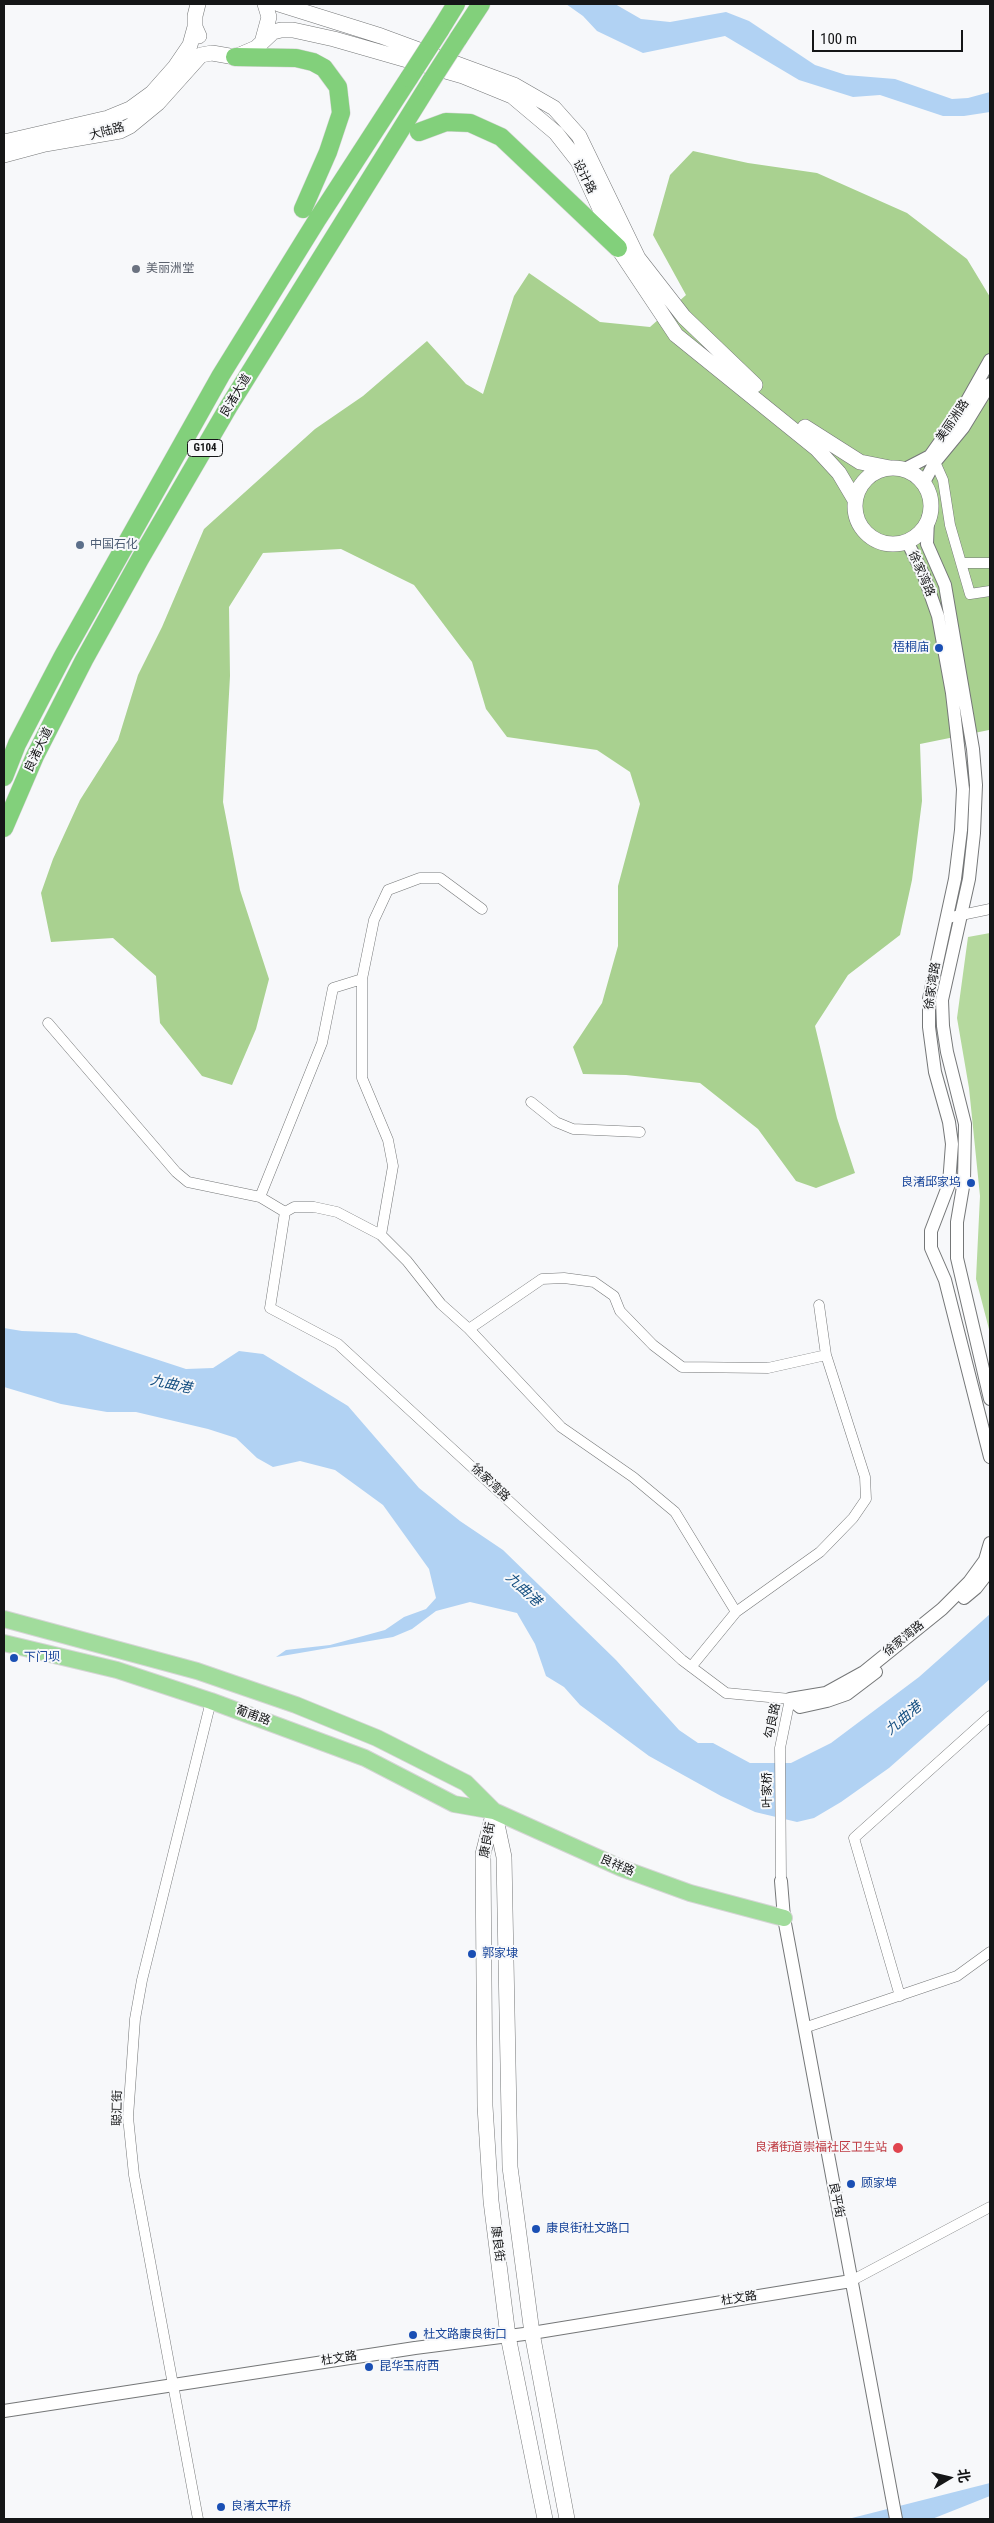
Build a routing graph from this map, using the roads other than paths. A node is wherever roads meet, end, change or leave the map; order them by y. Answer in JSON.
{"nodes":[{"id":1,"x":198,"y":4,"type":"edge"},
{"id":2,"x":265,"y":4,"type":"edge"},
{"id":3,"x":279,"y":4,"type":"edge"},
{"id":4,"x":456,"y":4,"type":"edge"},
{"id":5,"x":481,"y":4,"type":"edge"},
{"id":6,"x":195,"y":27,"type":"junction"},
{"id":7,"x":263,"y":39,"type":"junction"},
{"id":8,"x":212,"y":53,"type":"junction"},
{"id":9,"x":236,"y":57,"type":"junction"},
{"id":10,"x":418,"y":132,"type":"dead end"},
{"id":11,"x":4,"y":142,"type":"edge"},
{"id":12,"x":4,"y":155,"type":"edge"},
{"id":13,"x":303,"y":209,"type":"dead end"},
{"id":14,"x":618,"y":248,"type":"junction"},
{"id":15,"x":990,"y":360,"type":"edge"},
{"id":16,"x":990,"y":384,"type":"edge"},
{"id":17,"x":935,"y":462,"type":"junction"},
{"id":18,"x":896,"y":469,"type":"junction"},
{"id":19,"x":923,"y":484,"type":"junction"},
{"id":20,"x":856,"y":500,"type":"junction"},
{"id":21,"x":928,"y":518,"type":"junction"},
{"id":22,"x":907,"y":541,"type":"junction"},
{"id":23,"x":990,"y":562,"type":"edge"},
{"id":24,"x":961,"y":563,"type":"junction"},
{"id":25,"x":990,"y":591,"type":"edge"},
{"id":26,"x":4,"y":776,"type":"edge"},
{"id":27,"x":4,"y":828,"type":"edge"},
{"id":28,"x":482,"y":909,"type":"dead end"},
{"id":29,"x":990,"y":909,"type":"edge"},
{"id":30,"x":961,"y":916,"type":"junction"},
{"id":31,"x":947,"y":918,"type":"junction"},
{"id":32,"x":362,"y":979,"type":"junction"},
{"id":33,"x":48,"y":1023,"type":"dead end"},
{"id":34,"x":531,"y":1102,"type":"dead end"},
{"id":35,"x":640,"y":1132,"type":"dead end"},
{"id":36,"x":260,"y":1197,"type":"junction"},
{"id":37,"x":285,"y":1212,"type":"junction"},
{"id":38,"x":381,"y":1235,"type":"junction"},
{"id":39,"x":819,"y":1305,"type":"dead end"},
{"id":40,"x":469,"y":1329,"type":"junction"},
{"id":41,"x":826,"y":1355,"type":"junction"},
{"id":42,"x":990,"y":1399,"type":"edge"},
{"id":43,"x":987,"y":1432,"type":"edge"},
{"id":44,"x":990,"y":1457,"type":"edge"},
{"id":45,"x":990,"y":1543,"type":"edge"},
{"id":46,"x":990,"y":1570,"type":"edge"},
{"id":47,"x":736,"y":1612,"type":"junction"},
{"id":48,"x":4,"y":1619,"type":"edge"},
{"id":49,"x":4,"y":1643,"type":"edge"},
{"id":50,"x":692,"y":1667,"type":"junction"},
{"id":51,"x":790,"y":1699,"type":"junction"},
{"id":52,"x":211,"y":1700,"type":"junction"},
{"id":53,"x":990,"y":1716,"type":"edge"},
{"id":54,"x":780,"y":1748,"type":"joint"},
{"id":55,"x":466,"y":1783,"type":"joint"},
{"id":56,"x":494,"y":1811,"type":"junction"},
{"id":57,"x":781,"y":1881,"type":"joint"},
{"id":58,"x":784,"y":1918,"type":"junction"},
{"id":59,"x":990,"y":1952,"type":"edge"},
{"id":60,"x":900,"y":1996,"type":"junction"},
{"id":61,"x":804,"y":2028,"type":"junction"},
{"id":62,"x":990,"y":2207,"type":"edge"},
{"id":63,"x":851,"y":2281,"type":"junction"},
{"id":64,"x":532,"y":2333,"type":"junction"},
{"id":65,"x":508,"y":2336,"type":"junction"},
{"id":66,"x":175,"y":2385,"type":"junction"},
{"id":67,"x":4,"y":2411,"type":"edge"},
{"id":68,"x":198,"y":2519,"type":"edge"},
{"id":69,"x":545,"y":2519,"type":"edge"},
{"id":70,"x":567,"y":2519,"type":"edge"},
{"id":71,"x":896,"y":2519,"type":"edge"}],
"edges":[{"from":1,"to":6,"type":"main road","name":"大陆路"},
{"from":2,"to":7,"type":"main road"},
{"from":3,"to":18,"type":"main road","name":"设计路"},
{"from":4,"to":26,"type":"highway","name":"良渚大道","number":"G104","bridge":true},
{"from":5,"to":27,"type":"highway","name":"良渚大道","number":"G104","bridge":true},
{"from":6,"to":8,"type":"main road"},
{"from":6,"to":11,"type":"main road","name":"大陆路"},
{"from":7,"to":9,"type":"main road","name":"设计路"},
{"from":7,"to":14,"type":"main road","name":"设计路"},
{"from":8,"to":9,"type":"main road"},
{"from":8,"to":12,"type":"main road","name":"大陆路"},
{"from":9,"to":13,"type":"highway"},
{"from":10,"to":14,"type":"highway"},
{"from":14,"to":20,"type":"main road","name":"设计路"},
{"from":15,"to":18,"type":"street","name":"美丽洲路"},
{"from":16,"to":17,"type":"street","name":"美丽洲路"},
{"from":17,"to":19,"type":"street","name":"美丽洲路"},
{"from":17,"to":24,"type":"street"},
{"from":18,"to":19,"type":"main road"},
{"from":18,"to":20,"type":"main road"},
{"from":19,"to":21,"type":"main road"},
{"from":20,"to":22,"type":"main road"},
{"from":21,"to":22,"type":"main road"},
{"from":21,"to":30,"type":"street","name":"徐家湾路"},
{"from":22,"to":31,"type":"street","name":"徐家湾路"},
{"from":23,"to":24,"type":"street"},
{"from":24,"to":25,"type":"street"},
{"from":28,"to":32,"type":"street"},
{"from":29,"to":30,"type":"street"},
{"from":30,"to":31,"type":"street"},
{"from":30,"to":42,"type":"street","name":"徐家湾路"},
{"from":31,"to":43,"type":"street","name":"徐家湾路"},
{"from":32,"to":36,"type":"street"},
{"from":32,"to":38,"type":"street"},
{"from":33,"to":36,"type":"street"},
{"from":34,"to":35,"type":"street"},
{"from":36,"to":37,"type":"street"},
{"from":37,"to":38,"type":"street"},
{"from":37,"to":50,"type":"street","name":"徐家湾路"},
{"from":38,"to":40,"type":"street"},
{"from":39,"to":41,"type":"street"},
{"from":40,"to":41,"type":"street"},
{"from":40,"to":47,"type":"street"},
{"from":41,"to":47,"type":"street"},
{"from":43,"to":44,"type":"street","name":"徐家湾路"},
{"from":45,"to":51,"type":"street","name":"徐家湾路"},
{"from":46,"to":51,"type":"street","name":"徐家湾路"},
{"from":47,"to":50,"type":"street"},
{"from":48,"to":55,"type":"main road","name":"葡甫路"},
{"from":49,"to":52,"type":"main road","name":"葡甫路"},
{"from":50,"to":51,"type":"street","name":"徐家湾路"},
{"from":51,"to":54,"type":"street","name":"勾良路"},
{"from":52,"to":56,"type":"main road","name":"葡甫路"},
{"from":52,"to":66,"type":"street","name":"聪汇街"},
{"from":53,"to":60,"type":"street"},
{"from":54,"to":57,"type":"street","name":"叶家桥"},
{"from":55,"to":56,"type":"main road","name":"良祥路"},
{"from":56,"to":58,"type":"main road","name":"良祥路"},
{"from":56,"to":64,"type":"main road","name":"康良街"},
{"from":56,"to":65,"type":"main road","name":"康良街"},
{"from":57,"to":58,"type":"street","name":"良平街"},
{"from":58,"to":61,"type":"street","name":"良平街"},
{"from":59,"to":60,"type":"street"},
{"from":60,"to":61,"type":"street"},
{"from":61,"to":63,"type":"street","name":"良平街"},
{"from":62,"to":63,"type":"street"},
{"from":63,"to":64,"type":"street","name":"杜文路"},
{"from":63,"to":71,"type":"street","name":"良平街"},
{"from":64,"to":65,"type":"street","name":"杜文路"},
{"from":64,"to":70,"type":"main road","name":"康良街"},
{"from":65,"to":66,"type":"street","name":"杜文路"},
{"from":65,"to":69,"type":"main road","name":"康良街"},
{"from":66,"to":67,"type":"street","name":"杜文路"},
{"from":66,"to":68,"type":"street","name":"聪汇街"}]}
